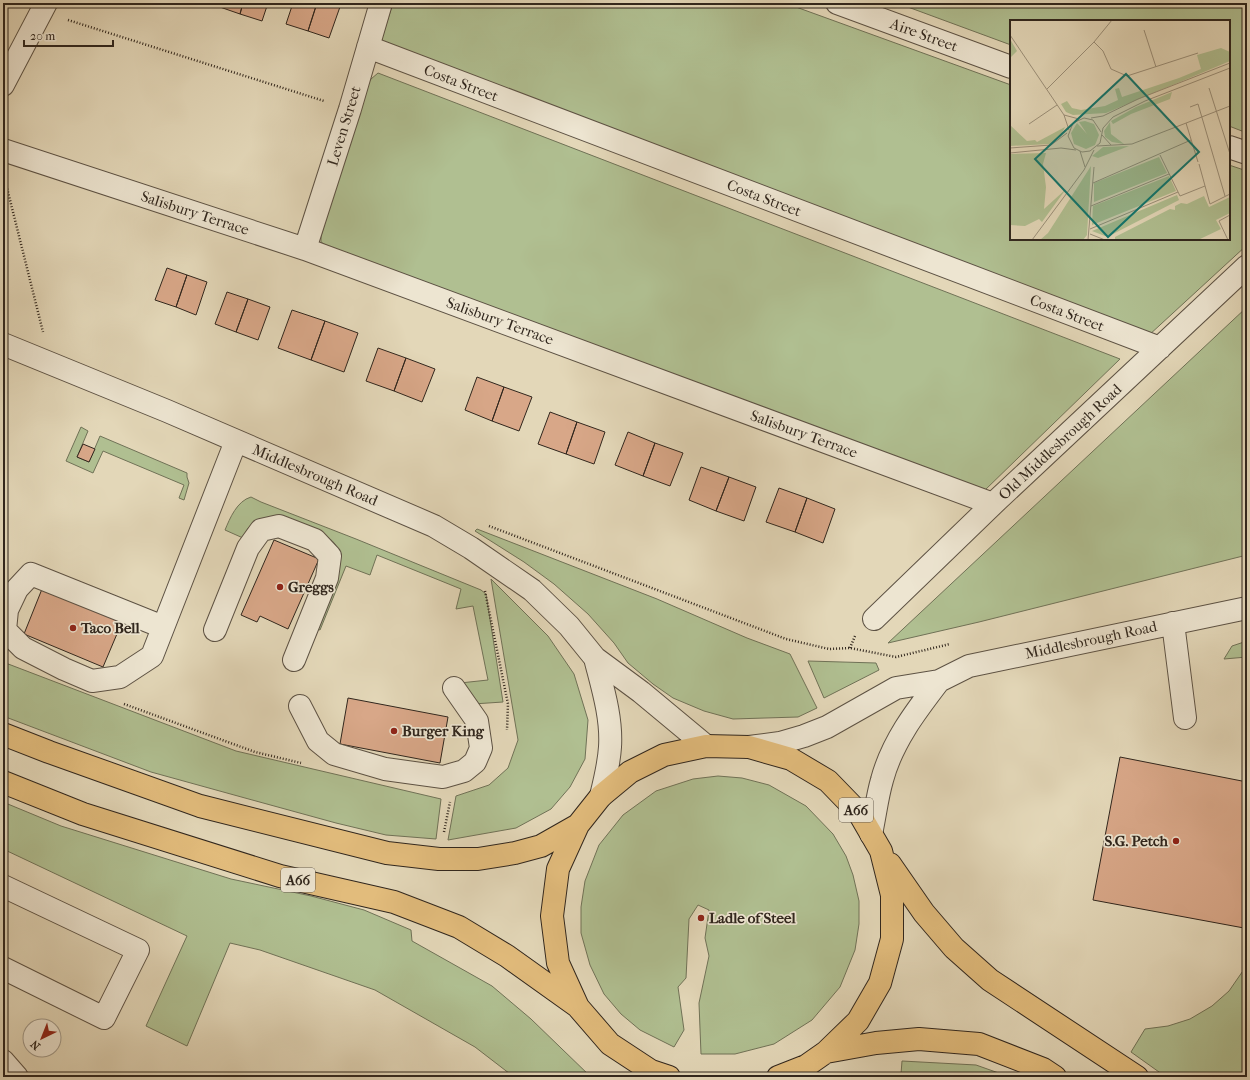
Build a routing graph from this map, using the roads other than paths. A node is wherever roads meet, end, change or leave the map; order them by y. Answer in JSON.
{"nodes":[{"id":1,"x":381,"y":3,"type":"edge"},
{"id":2,"x":837,"y":3,"type":"edge"},
{"id":3,"x":44,"y":7,"type":"edge"},
{"id":4,"x":368,"y":47,"type":"junction"},
{"id":5,"x":1010,"y":67,"type":"edge"},
{"id":6,"x":3,"y":85,"type":"edge"},
{"id":7,"x":1230,"y":147,"type":"edge"},
{"id":8,"x":7,"y":152,"type":"edge"},
{"id":9,"x":1247,"y":154,"type":"edge"},
{"id":10,"x":306,"y":249,"type":"junction"},
{"id":11,"x":1247,"y":266,"type":"edge"},
{"id":12,"x":3,"y":344,"type":"edge"},
{"id":13,"x":1160,"y":348,"type":"junction"},
{"id":14,"x":236,"y":441,"type":"junction"},
{"id":15,"x":993,"y":504,"type":"junction"},
{"id":16,"x":1247,"y":608,"type":"edge"},
{"id":17,"x":874,"y":619,"type":"dead end"},
{"id":18,"x":1173,"y":623,"type":"junction"},
{"id":19,"x":163,"y":627,"type":"junction"},
{"id":20,"x":215,"y":630,"type":"dead end"},
{"id":21,"x":596,"y":658,"type":"junction"},
{"id":22,"x":294,"y":660,"type":"dead end"},
{"id":23,"x":939,"y":682,"type":"junction"},
{"id":24,"x":454,"y":688,"type":"dead end"},
{"id":25,"x":300,"y":706,"type":"dead end"},
{"id":26,"x":1185,"y":718,"type":"dead end"},
{"id":27,"x":3,"y":734,"type":"edge"},
{"id":28,"x":706,"y":746,"type":"junction"},
{"id":29,"x":749,"y":747,"type":"junction"},
{"id":30,"x":3,"y":782,"type":"edge"},
{"id":31,"x":601,"y":796,"type":"junction"},
{"id":32,"x":578,"y":825,"type":"junction"},
{"id":33,"x":876,"y":843,"type":"junction"},
{"id":34,"x":3,"y":886,"type":"edge"},
{"id":35,"x":3,"y":968,"type":"edge"},
{"id":36,"x":578,"y":1007,"type":"junction"},
{"id":37,"x":826,"y":1052,"type":"junction"},
{"id":38,"x":3,"y":1061,"type":"edge"},
{"id":39,"x":17,"y":1077,"type":"edge"},
{"id":40,"x":669,"y":1077,"type":"edge"},
{"id":41,"x":778,"y":1077,"type":"edge"},
{"id":42,"x":1055,"y":1077,"type":"edge"},
{"id":43,"x":1137,"y":1077,"type":"edge"}],
"edges":[{"from":1,"to":4,"type":"street","name":"Leven Street"},
{"from":2,"to":5,"type":"street","name":"Aire Street"},
{"from":3,"to":6,"type":"street"},
{"from":4,"to":10,"type":"street","name":"Leven Street"},
{"from":4,"to":13,"type":"street","name":"Costa Street"},
{"from":7,"to":9,"type":"street"},
{"from":8,"to":10,"type":"street","name":"Salisbury Terrace"},
{"from":10,"to":15,"type":"street","name":"Salisbury Terrace"},
{"from":11,"to":13,"type":"street","name":"Old Middlesbrough Road"},
{"from":12,"to":14,"type":"street","name":"Middlesbrough Road"},
{"from":13,"to":15,"type":"street","name":"Old Middlesbrough Road"},
{"from":14,"to":19,"type":"street"},
{"from":14,"to":21,"type":"street","name":"Middlesbrough Road"},
{"from":15,"to":17,"type":"street","name":"Old Middlesbrough Road"},
{"from":16,"to":18,"type":"street","name":"Middlesbrough Road"},
{"from":18,"to":23,"type":"street","name":"Middlesbrough Road"},
{"from":18,"to":26,"type":"street"},
{"from":19,"to":19,"type":"street"},
{"from":20,"to":22,"type":"street"},
{"from":21,"to":28,"type":"street","name":"Middlesbrough Road"},
{"from":21,"to":31,"type":"street","name":"Middlesbrough Road"},
{"from":23,"to":29,"type":"street","name":"Middlesbrough Road"},
{"from":23,"to":33,"type":"street","name":"Middlesbrough Road"},
{"from":24,"to":25,"type":"street"},
{"from":27,"to":32,"type":"highway","number":"A66"},
{"from":28,"to":29,"type":"highway","number":"A66"},
{"from":28,"to":31,"type":"highway","number":"A66"},
{"from":29,"to":33,"type":"highway","number":"A66"},
{"from":30,"to":36,"type":"highway","number":"A66"},
{"from":31,"to":32,"type":"highway","number":"A66"},
{"from":32,"to":36,"type":"highway","number":"A66"},
{"from":33,"to":37,"type":"highway","number":"A66"},
{"from":33,"to":43,"type":"highway","number":"A66"},
{"from":34,"to":35,"type":"street"},
{"from":36,"to":40,"type":"highway","number":"A66"},
{"from":37,"to":41,"type":"highway","number":"A66"},
{"from":37,"to":42,"type":"highway","number":"A66"},
{"from":38,"to":39,"type":"street"}]}
